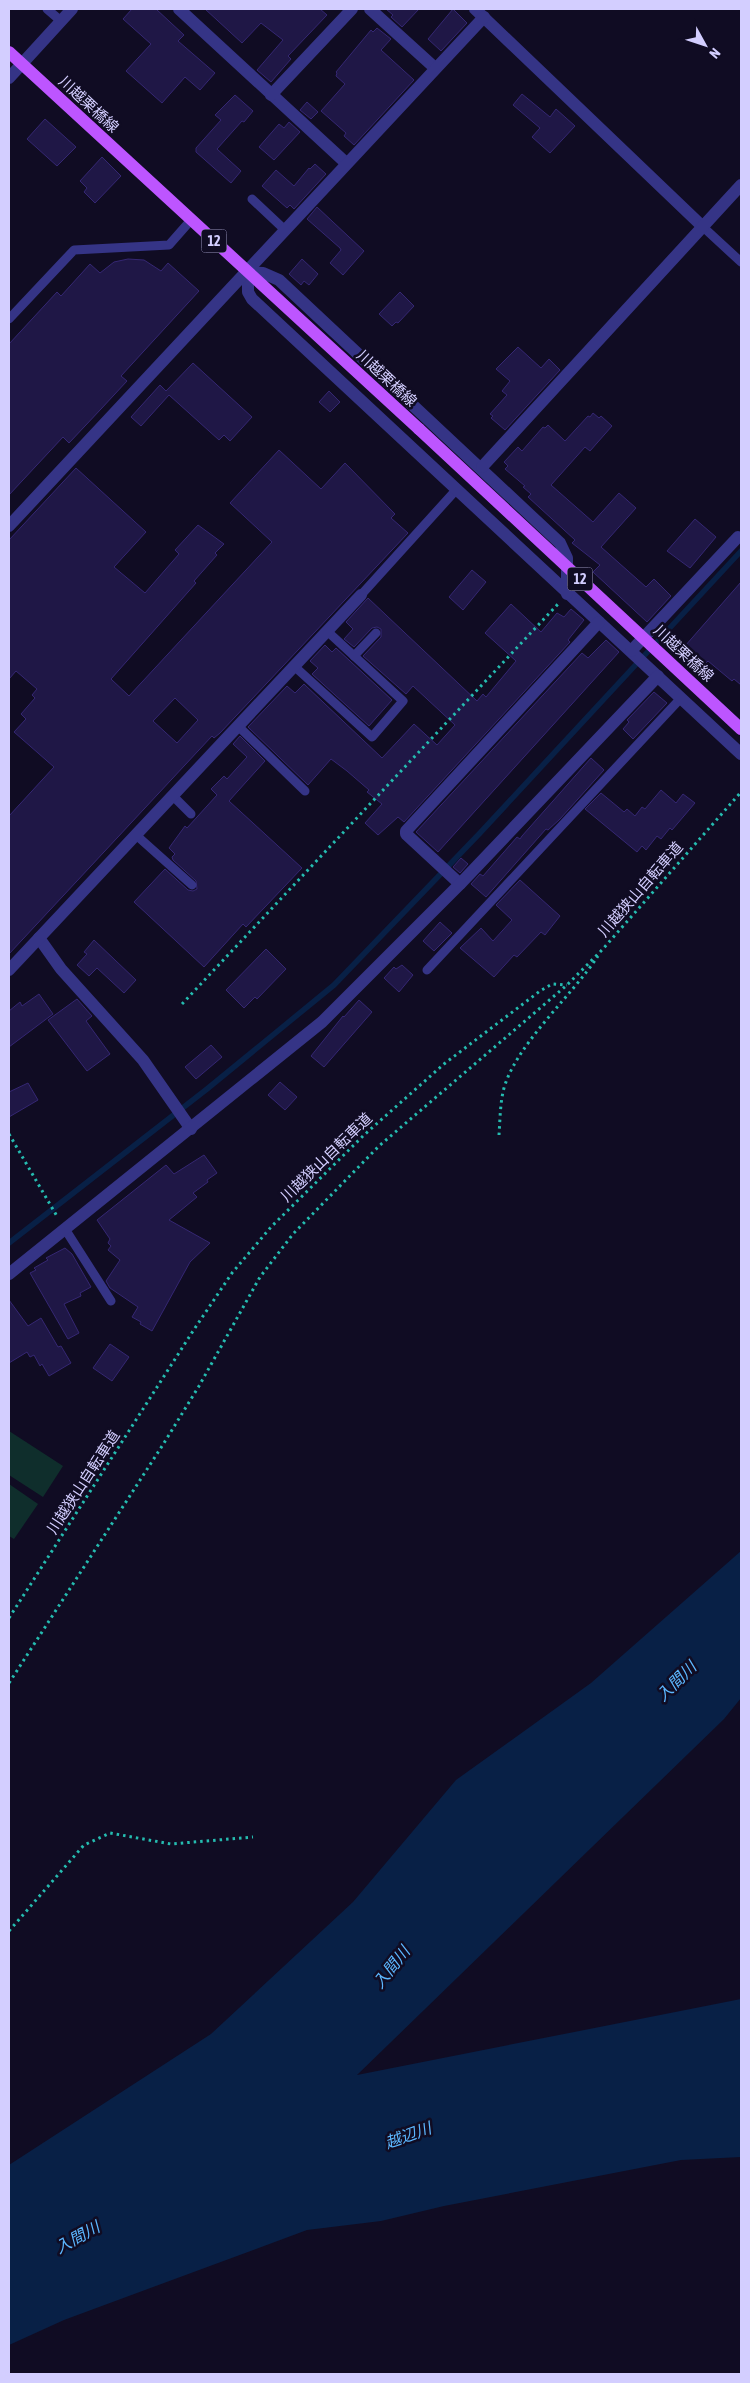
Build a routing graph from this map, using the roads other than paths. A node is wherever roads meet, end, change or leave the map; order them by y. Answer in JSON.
{"nodes":[{"id":1,"x":47,"y":9,"type":"edge"},
{"id":2,"x":72,"y":9,"type":"edge"},
{"id":3,"x":179,"y":9,"type":"edge"},
{"id":4,"x":352,"y":9,"type":"edge"},
{"id":5,"x":370,"y":9,"type":"edge"},
{"id":6,"x":479,"y":13,"type":"edge"},
{"id":7,"x":61,"y":21,"type":"junction"},
{"id":8,"x":9,"y":52,"type":"edge"},
{"id":9,"x":22,"y":64,"type":"junction"},
{"id":10,"x":435,"y":68,"type":"junction"},
{"id":11,"x":9,"y":78,"type":"edge"},
{"id":12,"x":271,"y":95,"type":"junction"},
{"id":13,"x":346,"y":163,"type":"junction"},
{"id":14,"x":741,"y":185,"type":"edge"},
{"id":15,"x":252,"y":199,"type":"dead end"},
{"id":16,"x":191,"y":220,"type":"junction"},
{"id":17,"x":702,"y":226,"type":"junction"},
{"id":18,"x":285,"y":230,"type":"junction"},
{"id":19,"x":741,"y":262,"type":"edge"},
{"id":20,"x":248,"y":272,"type":"junction"},
{"id":21,"x":9,"y":319,"type":"edge"},
{"id":22,"x":482,"y":467,"type":"junction"},
{"id":23,"x":456,"y":490,"type":"junction"},
{"id":24,"x":9,"y":526,"type":"edge"},
{"id":25,"x":738,"y":538,"type":"dead end"},
{"id":26,"x":568,"y":594,"type":"junction"},
{"id":27,"x":361,"y":595,"type":"joint"},
{"id":28,"x":599,"y":622,"type":"junction"},
{"id":29,"x":327,"y":631,"type":"junction"},
{"id":30,"x":376,"y":633,"type":"dead end"},
{"id":31,"x":631,"y":651,"type":"junction"},
{"id":32,"x":354,"y":656,"type":"junction"},
{"id":33,"x":294,"y":666,"type":"junction"},
{"id":34,"x":658,"y":676,"type":"junction"},
{"id":35,"x":681,"y":698,"type":"junction"},
{"id":36,"x":238,"y":726,"type":"junction"},
{"id":37,"x":741,"y":729,"type":"edge"},
{"id":38,"x":741,"y":754,"type":"edge"},
{"id":39,"x":305,"y":791,"type":"dead end"},
{"id":40,"x":173,"y":796,"type":"junction"},
{"id":41,"x":192,"y":814,"type":"dead end"},
{"id":42,"x":136,"y":834,"type":"junction"},
{"id":43,"x":460,"y":884,"type":"junction"},
{"id":44,"x":192,"y":885,"type":"dead end"},
{"id":45,"x":39,"y":938,"type":"junction"},
{"id":46,"x":9,"y":970,"type":"edge"},
{"id":47,"x":427,"y":970,"type":"dead end"},
{"id":48,"x":191,"y":1129,"type":"junction"},
{"id":49,"x":65,"y":1229,"type":"junction"},
{"id":50,"x":9,"y":1274,"type":"edge"},
{"id":51,"x":111,"y":1301,"type":"dead end"}],
"edges":[{"from":1,"to":7,"type":"lane"},
{"from":2,"to":7,"type":"street"},
{"from":3,"to":12,"type":"street"},
{"from":4,"to":12,"type":"street"},
{"from":5,"to":10,"type":"street"},
{"from":6,"to":10,"type":"street"},
{"from":6,"to":17,"type":"street"},
{"from":7,"to":9,"type":"street"},
{"from":8,"to":9,"type":"main road","name":"川越栗橋線","number":"12"},
{"from":9,"to":11,"type":"street"},
{"from":9,"to":16,"type":"main road","name":"川越栗橋線","number":"12"},
{"from":10,"to":13,"type":"street"},
{"from":12,"to":13,"type":"street"},
{"from":13,"to":18,"type":"street"},
{"from":14,"to":17,"type":"street"},
{"from":15,"to":18,"type":"lane"},
{"from":16,"to":20,"type":"main road","name":"川越栗橋線","number":"12"},
{"from":16,"to":21,"type":"lane"},
{"from":17,"to":19,"type":"lane"},
{"from":17,"to":22,"type":"street"},
{"from":18,"to":20,"type":"street"},
{"from":20,"to":22,"type":"street"},
{"from":20,"to":23,"type":"street"},
{"from":20,"to":24,"type":"street"},
{"from":20,"to":37,"type":"main road","name":"川越栗橋線","number":"12","bridge":true},
{"from":22,"to":26,"type":"street"},
{"from":23,"to":26,"type":"street"},
{"from":23,"to":27,"type":"lane"},
{"from":25,"to":31,"type":"street"},
{"from":26,"to":28,"type":"street"},
{"from":27,"to":29,"type":"street"},
{"from":28,"to":31,"type":"street"},
{"from":28,"to":43,"type":"street"},
{"from":29,"to":32,"type":"lane"},
{"from":29,"to":33,"type":"street"},
{"from":30,"to":32,"type":"lane"},
{"from":31,"to":34,"type":"street"},
{"from":32,"to":33,"type":"lane"},
{"from":33,"to":36,"type":"street"},
{"from":34,"to":35,"type":"street"},
{"from":34,"to":43,"type":"street"},
{"from":35,"to":38,"type":"street"},
{"from":35,"to":47,"type":"lane"},
{"from":36,"to":39,"type":"lane"},
{"from":36,"to":40,"type":"street"},
{"from":40,"to":41,"type":"lane"},
{"from":40,"to":42,"type":"street"},
{"from":42,"to":44,"type":"lane"},
{"from":42,"to":45,"type":"street"},
{"from":43,"to":48,"type":"street"},
{"from":45,"to":46,"type":"street"},
{"from":45,"to":48,"type":"street"},
{"from":48,"to":49,"type":"street"},
{"from":49,"to":50,"type":"street"},
{"from":49,"to":51,"type":"lane"}]}
